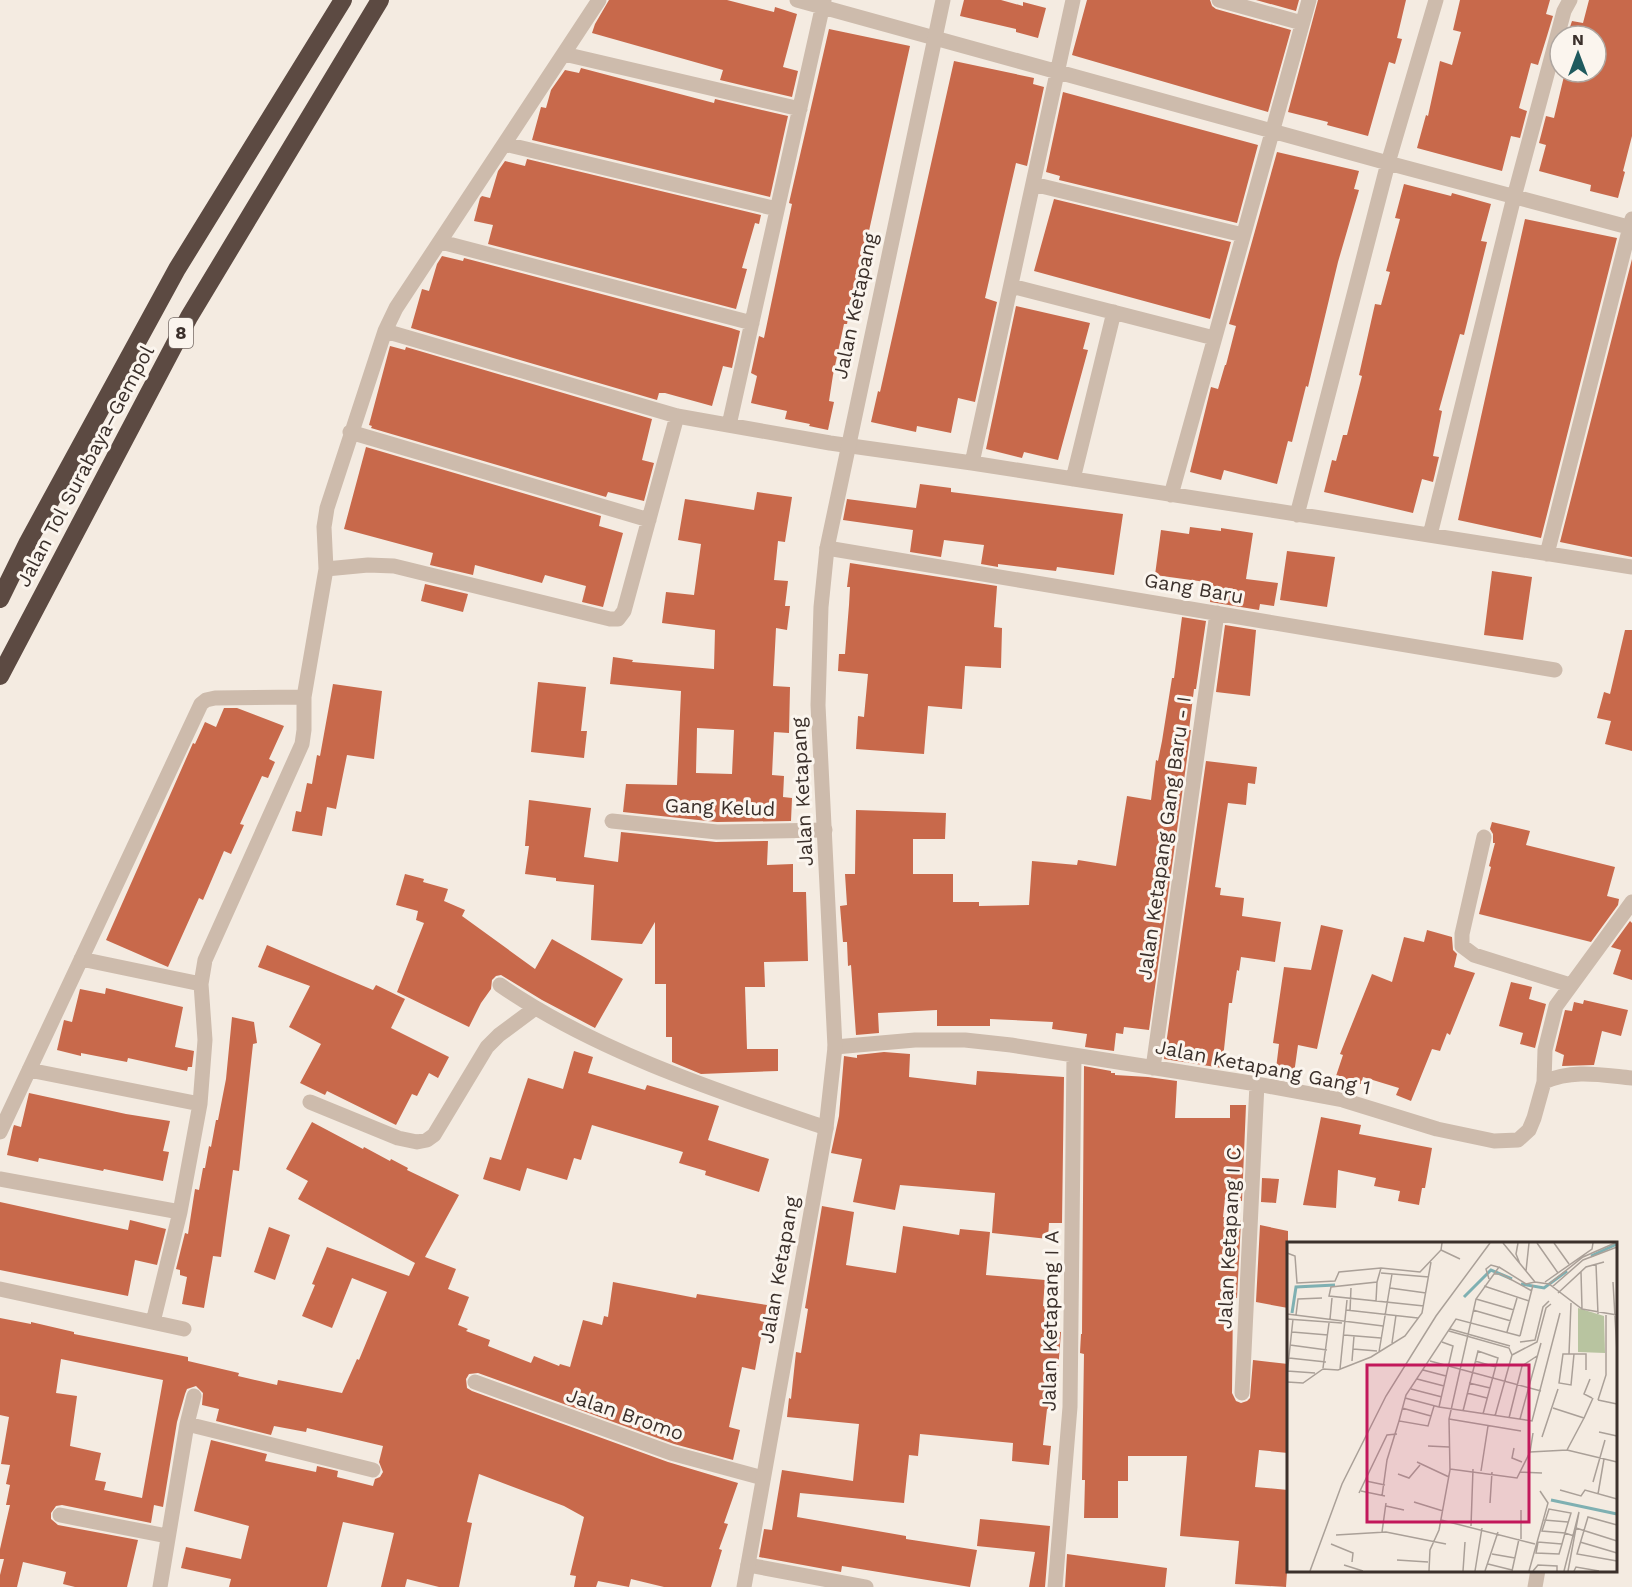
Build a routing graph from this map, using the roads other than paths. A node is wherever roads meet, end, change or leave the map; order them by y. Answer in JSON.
{"nodes":[{"id":1,"x":343,"y":0,"type":"edge"},
{"id":2,"x":380,"y":0,"type":"edge"},
{"id":3,"x":599,"y":0,"type":"edge"},
{"id":4,"x":797,"y":0,"type":"edge"},
{"id":5,"x":943,"y":0,"type":"edge"},
{"id":6,"x":1073,"y":0,"type":"edge"},
{"id":7,"x":1219,"y":0,"type":"edge"},
{"id":8,"x":1309,"y":0,"type":"edge"},
{"id":9,"x":1436,"y":0,"type":"edge"},
{"id":10,"x":1570,"y":0,"type":"edge"},
{"id":11,"x":823,"y":3,"type":"edge"},
{"id":12,"x":1302,"y":23,"type":"junction"},
{"id":13,"x":934,"y":38,"type":"junction"},
{"id":14,"x":564,"y":54,"type":"junction"},
{"id":15,"x":1058,"y":72,"type":"junction"},
{"id":16,"x":800,"y":109,"type":"junction"},
{"id":17,"x":1272,"y":131,"type":"junction"},
{"id":18,"x":505,"y":144,"type":"junction"},
{"id":19,"x":1389,"y":163,"type":"junction"},
{"id":20,"x":1033,"y":184,"type":"junction"},
{"id":21,"x":1514,"y":196,"type":"junction"},
{"id":22,"x":777,"y":209,"type":"junction"},
{"id":23,"x":1631,"y":225,"type":"edge"},
{"id":24,"x":1243,"y":235,"type":"junction"},
{"id":25,"x":441,"y":242,"type":"junction"},
{"id":26,"x":1011,"y":286,"type":"junction"},
{"id":27,"x":1114,"y":312,"type":"junction"},
{"id":28,"x":752,"y":323,"type":"junction"},
{"id":29,"x":385,"y":331,"type":"junction"},
{"id":30,"x":1214,"y":338,"type":"junction"},
{"id":31,"x":677,"y":416,"type":"junction"},
{"id":32,"x":729,"y":425,"type":"junction"},
{"id":33,"x":350,"y":432,"type":"junction"},
{"id":34,"x":847,"y":445,"type":"junction"},
{"id":35,"x":972,"y":463,"type":"junction"},
{"id":36,"x":1073,"y":479,"type":"junction"},
{"id":37,"x":1171,"y":495,"type":"junction"},
{"id":38,"x":1297,"y":515,"type":"junction"},
{"id":39,"x":649,"y":520,"type":"junction"},
{"id":40,"x":1431,"y":535,"type":"junction"},
{"id":41,"x":827,"y":548,"type":"junction"},
{"id":42,"x":1546,"y":554,"type":"junction"},
{"id":43,"x":1632,"y":567,"type":"edge"},
{"id":44,"x":326,"y":569,"type":"junction"},
{"id":45,"x":0,"y":599,"type":"edge"},
{"id":46,"x":1217,"y":614,"type":"junction"},
{"id":47,"x":1555,"y":670,"type":"dead end"},
{"id":48,"x":0,"y":676,"type":"edge"},
{"id":49,"x":304,"y":696,"type":"junction"},
{"id":50,"x":612,"y":821,"type":"dead end"},
{"id":51,"x":825,"y":830,"type":"junction"},
{"id":52,"x":1484,"y":837,"type":"dead end"},
{"id":53,"x":1632,"y":902,"type":"edge"},
{"id":54,"x":81,"y":959,"type":"junction"},
{"id":55,"x":201,"y":984,"type":"junction"},
{"id":56,"x":500,"y":985,"type":"dead end"},
{"id":57,"x":1570,"y":985,"type":"junction"},
{"id":58,"x":534,"y":1009,"type":"junction"},
{"id":59,"x":835,"y":1047,"type":"junction"},
{"id":60,"x":1074,"y":1056,"type":"junction"},
{"id":61,"x":1154,"y":1068,"type":"junction"},
{"id":62,"x":29,"y":1070,"type":"junction"},
{"id":63,"x":1632,"y":1078,"type":"edge"},
{"id":64,"x":1544,"y":1082,"type":"junction"},
{"id":65,"x":1257,"y":1084,"type":"junction"},
{"id":66,"x":310,"y":1102,"type":"dead end"},
{"id":67,"x":200,"y":1104,"type":"junction"},
{"id":68,"x":826,"y":1128,"type":"junction"},
{"id":69,"x":0,"y":1132,"type":"edge"},
{"id":70,"x":0,"y":1179,"type":"edge"},
{"id":71,"x":180,"y":1212,"type":"junction"},
{"id":72,"x":0,"y":1289,"type":"edge"},
{"id":73,"x":153,"y":1322,"type":"junction"},
{"id":74,"x":184,"y":1329,"type":"dead end"},
{"id":75,"x":475,"y":1382,"type":"dead end"},
{"id":76,"x":1242,"y":1393,"type":"dead end"},
{"id":77,"x":194,"y":1396,"type":"dead end"},
{"id":78,"x":187,"y":1424,"type":"junction"},
{"id":79,"x":373,"y":1470,"type":"dead end"},
{"id":80,"x":763,"y":1478,"type":"junction"},
{"id":81,"x":60,"y":1515,"type":"dead end"},
{"id":82,"x":167,"y":1536,"type":"junction"},
{"id":83,"x":748,"y":1565,"type":"junction"},
{"id":84,"x":1538,"y":1572,"type":"edge"},
{"id":85,"x":160,"y":1587,"type":"edge"},
{"id":86,"x":744,"y":1587,"type":"edge"},
{"id":87,"x":866,"y":1587,"type":"edge"},
{"id":88,"x":1055,"y":1587,"type":"edge"},
{"id":89,"x":1535,"y":1587,"type":"edge"}],
"edges":[{"from":1,"to":45,"type":"highway","name":"Jalan Tol Surabaya–Gempol","number":"8"},
{"from":2,"to":48,"type":"highway","name":"Jalan Tol Surabaya–Gempol","number":"8"},
{"from":3,"to":14,"type":"street"},
{"from":4,"to":11,"type":"street"},
{"from":5,"to":13,"type":"street","name":"Jalan Ketapang"},
{"from":6,"to":15,"type":"street"},
{"from":7,"to":12,"type":"street"},
{"from":8,"to":12,"type":"street"},
{"from":9,"to":19,"type":"street"},
{"from":10,"to":21,"type":"street"},
{"from":11,"to":13,"type":"street"},
{"from":11,"to":16,"type":"street"},
{"from":12,"to":17,"type":"street"},
{"from":13,"to":15,"type":"street"},
{"from":13,"to":34,"type":"street","name":"Jalan Ketapang"},
{"from":14,"to":16,"type":"street"},
{"from":14,"to":18,"type":"street"},
{"from":15,"to":17,"type":"street"},
{"from":15,"to":20,"type":"street"},
{"from":16,"to":22,"type":"street"},
{"from":17,"to":19,"type":"street"},
{"from":17,"to":24,"type":"street"},
{"from":18,"to":22,"type":"street"},
{"from":18,"to":25,"type":"street"},
{"from":19,"to":21,"type":"street"},
{"from":19,"to":38,"type":"street"},
{"from":20,"to":24,"type":"street"},
{"from":20,"to":26,"type":"street"},
{"from":21,"to":23,"type":"street"},
{"from":21,"to":40,"type":"street"},
{"from":22,"to":28,"type":"street"},
{"from":23,"to":42,"type":"street"},
{"from":24,"to":30,"type":"street"},
{"from":25,"to":28,"type":"street"},
{"from":25,"to":29,"type":"street"},
{"from":26,"to":27,"type":"street"},
{"from":26,"to":35,"type":"street"},
{"from":27,"to":30,"type":"street"},
{"from":27,"to":36,"type":"street"},
{"from":28,"to":32,"type":"street"},
{"from":29,"to":31,"type":"street"},
{"from":29,"to":33,"type":"street"},
{"from":30,"to":37,"type":"street"},
{"from":31,"to":32,"type":"street"},
{"from":31,"to":39,"type":"street"},
{"from":32,"to":34,"type":"street"},
{"from":33,"to":39,"type":"street"},
{"from":33,"to":44,"type":"street"},
{"from":34,"to":35,"type":"street"},
{"from":34,"to":41,"type":"street","name":"Jalan Ketapang"},
{"from":35,"to":36,"type":"street"},
{"from":36,"to":37,"type":"street"},
{"from":37,"to":38,"type":"street"},
{"from":38,"to":40,"type":"street"},
{"from":39,"to":44,"type":"street"},
{"from":40,"to":42,"type":"street"},
{"from":41,"to":46,"type":"street","name":"Gang Baru"},
{"from":41,"to":51,"type":"street","name":"Jalan Ketapang"},
{"from":42,"to":43,"type":"street"},
{"from":44,"to":49,"type":"street"},
{"from":46,"to":47,"type":"street","name":"Gang Baru"},
{"from":46,"to":61,"type":"street","name":"Jalan Ketapang Gang Baru - I"},
{"from":49,"to":54,"type":"street"},
{"from":49,"to":55,"type":"street"},
{"from":50,"to":51,"type":"street","name":"Gang Kelud"},
{"from":51,"to":59,"type":"street","name":"Jalan Ketapang"},
{"from":52,"to":57,"type":"street"},
{"from":53,"to":57,"type":"street","name":"Jalan Ketapang Gang 1"},
{"from":54,"to":55,"type":"street"},
{"from":54,"to":62,"type":"street"},
{"from":55,"to":67,"type":"street"},
{"from":56,"to":58,"type":"street"},
{"from":57,"to":64,"type":"street","name":"Jalan Ketapang Gang 1"},
{"from":58,"to":66,"type":"street"},
{"from":58,"to":68,"type":"street"},
{"from":59,"to":60,"type":"street","name":"Jalan Ketapang Gang 1"},
{"from":59,"to":68,"type":"street","name":"Jalan Ketapang"},
{"from":60,"to":61,"type":"street","name":"Jalan Ketapang Gang 1"},
{"from":60,"to":88,"type":"street","name":"Jalan Ketapang I A"},
{"from":61,"to":65,"type":"street","name":"Jalan Ketapang Gang 1"},
{"from":62,"to":67,"type":"street"},
{"from":62,"to":69,"type":"street"},
{"from":63,"to":64,"type":"street"},
{"from":64,"to":65,"type":"street","name":"Jalan Ketapang Gang 1"},
{"from":65,"to":76,"type":"street","name":"Jalan Ketapang I C"},
{"from":67,"to":71,"type":"street"},
{"from":68,"to":80,"type":"street","name":"Jalan Ketapang"},
{"from":70,"to":71,"type":"street"},
{"from":71,"to":73,"type":"street"},
{"from":72,"to":73,"type":"street"},
{"from":73,"to":74,"type":"street"},
{"from":75,"to":80,"type":"street","name":"Jalan Bromo"},
{"from":77,"to":78,"type":"street"},
{"from":78,"to":79,"type":"street"},
{"from":78,"to":82,"type":"street"},
{"from":80,"to":83,"type":"street","name":"Jalan Ketapang"},
{"from":81,"to":82,"type":"street"},
{"from":82,"to":85,"type":"street"},
{"from":83,"to":86,"type":"street","name":"Jalan Ketapang"},
{"from":83,"to":87,"type":"street"},
{"from":84,"to":89,"type":"street"}]}
